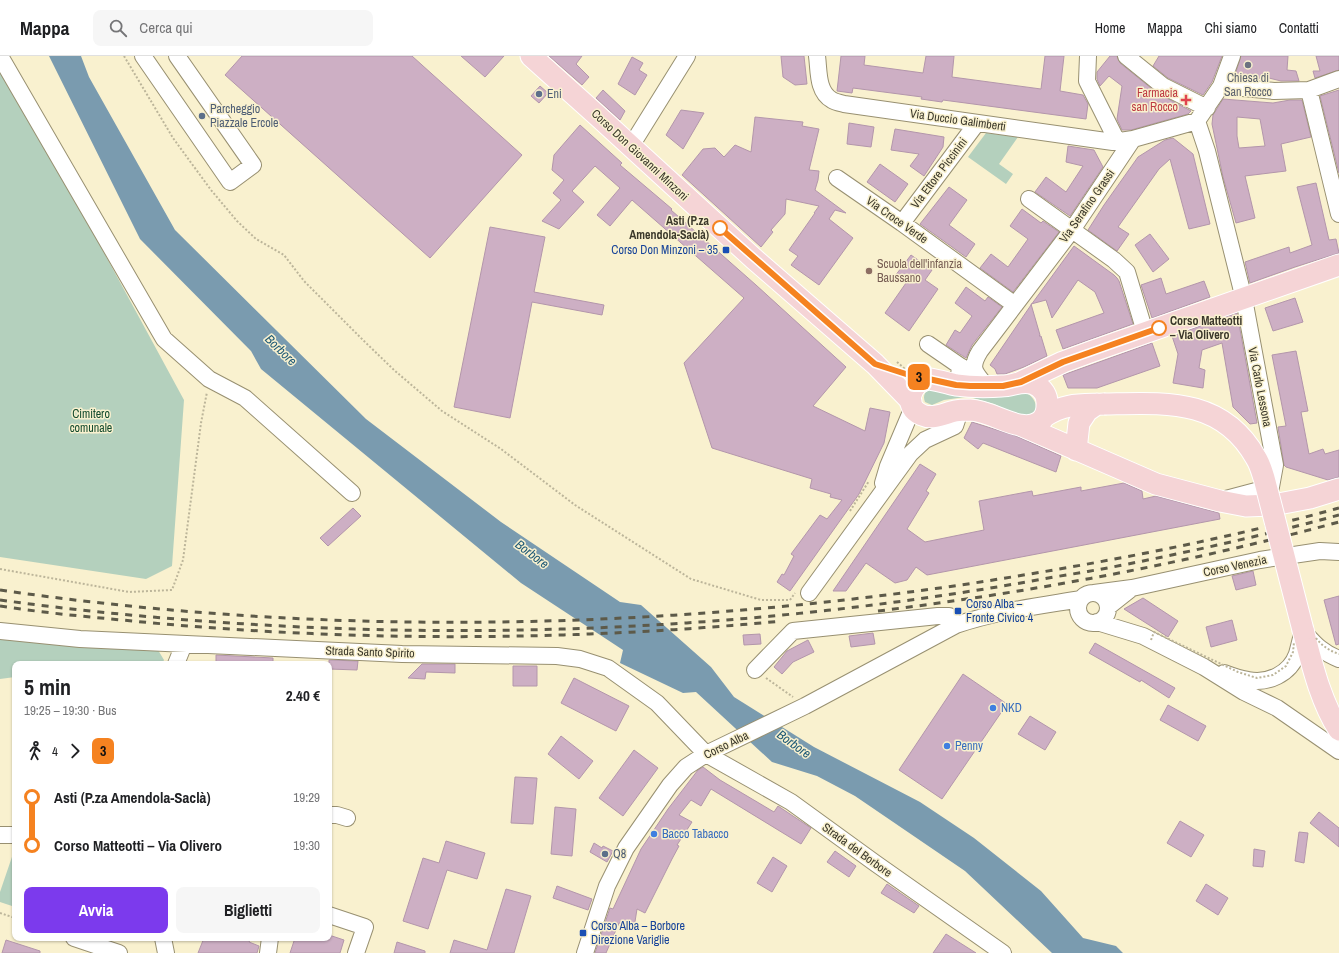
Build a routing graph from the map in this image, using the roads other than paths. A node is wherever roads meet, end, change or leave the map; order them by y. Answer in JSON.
{"nodes":[{"id":1,"x":0,"y":56,"type":"edge"},
{"id":2,"x":177,"y":56,"type":"edge"},
{"id":3,"x":531,"y":56,"type":"edge"},
{"id":4,"x":687,"y":56,"type":"edge"},
{"id":5,"x":817,"y":56,"type":"edge"},
{"id":6,"x":1088,"y":56,"type":"edge"},
{"id":7,"x":1126,"y":56,"type":"edge"},
{"id":8,"x":1232,"y":56,"type":"edge"},
{"id":9,"x":145,"y":57,"type":"edge"},
{"id":10,"x":1339,"y":79,"type":"edge"},
{"id":11,"x":1221,"y":86,"type":"junction"},
{"id":12,"x":1310,"y":90,"type":"junction"},
{"id":13,"x":1206,"y":108,"type":"junction"},
{"id":14,"x":1197,"y":121,"type":"junction"},
{"id":15,"x":977,"y":122,"type":"junction"},
{"id":16,"x":1133,"y":139,"type":"junction"},
{"id":17,"x":1117,"y":141,"type":"junction"},
{"id":18,"x":631,"y":146,"type":"junction"},
{"id":19,"x":837,"y":178,"type":"dead end"},
{"id":20,"x":1029,"y":199,"type":"dead end"},
{"id":21,"x":1339,"y":214,"type":"edge"},
{"id":22,"x":902,"y":223,"type":"junction"},
{"id":23,"x":1072,"y":230,"type":"junction"},
{"id":24,"x":1339,"y":265,"type":"edge"},
{"id":25,"x":1244,"y":299,"type":"junction"},
{"id":26,"x":1015,"y":305,"type":"junction"},
{"id":27,"x":1145,"y":332,"type":"junction"},
{"id":28,"x":928,"y":344,"type":"dead end"},
{"id":29,"x":875,"y":364,"type":"junction"},
{"id":30,"x":957,"y":375,"type":"junction"},
{"id":31,"x":929,"y":379,"type":"junction"},
{"id":32,"x":982,"y":381,"type":"junction"},
{"id":33,"x":1021,"y":382,"type":"junction"},
{"id":34,"x":1043,"y":391,"type":"junction"},
{"id":35,"x":912,"y":404,"type":"junction"},
{"id":36,"x":1101,"y":404,"type":"junction"},
{"id":37,"x":1071,"y":405,"type":"junction"},
{"id":38,"x":1045,"y":416,"type":"junction"},
{"id":39,"x":939,"y":424,"type":"junction"},
{"id":40,"x":1020,"y":425,"type":"junction"},
{"id":41,"x":1076,"y":450,"type":"junction"},
{"id":42,"x":1339,"y":489,"type":"edge"},
{"id":43,"x":352,"y":493,"type":"dead end"},
{"id":44,"x":880,"y":496,"type":"junction"},
{"id":45,"x":1220,"y":501,"type":"junction"},
{"id":46,"x":1339,"y":552,"type":"edge"},
{"id":47,"x":1132,"y":588,"type":"junction"},
{"id":48,"x":803,"y":592,"type":"road end"},
{"id":49,"x":1088,"y":596,"type":"junction"},
{"id":50,"x":1038,"y":607,"type":"junction"},
{"id":51,"x":1108,"y":608,"type":"junction"},
{"id":52,"x":1081,"y":616,"type":"junction"},
{"id":53,"x":1097,"y":622,"type":"junction"},
{"id":54,"x":956,"y":625,"type":"junction"},
{"id":55,"x":0,"y":631,"type":"edge"},
{"id":56,"x":1304,"y":635,"type":"junction"},
{"id":57,"x":1147,"y":638,"type":"junction"},
{"id":58,"x":184,"y":644,"type":"junction"},
{"id":59,"x":1339,"y":659,"type":"edge"},
{"id":60,"x":177,"y":661,"type":"edge"},
{"id":61,"x":1204,"y":667,"type":"junction"},
{"id":62,"x":755,"y":670,"type":"road end"},
{"id":63,"x":1339,"y":730,"type":"edge"},
{"id":64,"x":1339,"y":751,"type":"edge"},
{"id":65,"x":706,"y":754,"type":"junction"},
{"id":66,"x":332,"y":815,"type":"edge"},
{"id":67,"x":347,"y":818,"type":"dead end"},
{"id":68,"x":0,"y":835,"type":"edge"},
{"id":69,"x":12,"y":835,"type":"edge"},
{"id":70,"x":332,"y":916,"type":"edge"},
{"id":71,"x":83,"y":941,"type":"edge"},
{"id":72,"x":164,"y":941,"type":"edge"},
{"id":73,"x":270,"y":941,"type":"edge"},
{"id":74,"x":119,"y":953,"type":"edge"},
{"id":75,"x":166,"y":953,"type":"edge"},
{"id":76,"x":268,"y":953,"type":"edge"},
{"id":77,"x":356,"y":953,"type":"edge"},
{"id":78,"x":585,"y":953,"type":"edge"},
{"id":79,"x":1003,"y":953,"type":"edge"}],
"edges":[{"from":1,"to":43,"type":"street"},
{"from":2,"to":9,"type":"street"},
{"from":3,"to":18,"type":"main road","name":"Corso Don Giovanni Minzoni"},
{"from":4,"to":18,"type":"street"},
{"from":5,"to":15,"type":"street","name":"Via Duccio Galimberti"},
{"from":6,"to":17,"type":"street"},
{"from":7,"to":13,"type":"street"},
{"from":8,"to":11,"type":"street"},
{"from":10,"to":12,"type":"street"},
{"from":11,"to":12,"type":"street"},
{"from":11,"to":13,"type":"street"},
{"from":12,"to":21,"type":"street"},
{"from":13,"to":14,"type":"street"},
{"from":14,"to":16,"type":"street"},
{"from":14,"to":25,"type":"street","name":"Via Carlo Lessona"},
{"from":15,"to":17,"type":"street","name":"Via Duccio Galimberti"},
{"from":15,"to":22,"type":"street","name":"Via Ettore Piccinini"},
{"from":16,"to":17,"type":"street","name":"Via Duccio Galimberti"},
{"from":16,"to":23,"type":"street","name":"Via Serafino Grassi"},
{"from":18,"to":29,"type":"main road","name":"Corso Don Giovanni Minzoni"},
{"from":19,"to":22,"type":"street","name":"Via Croce Verde"},
{"from":20,"to":23,"type":"street"},
{"from":22,"to":26,"type":"street","name":"Via Croce Verde"},
{"from":23,"to":26,"type":"street","name":"Via Serafino Grassi"},
{"from":23,"to":27,"type":"street"},
{"from":24,"to":25,"type":"main road"},
{"from":25,"to":27,"type":"main road"},
{"from":25,"to":45,"type":"street","name":"Via Carlo Lessona"},
{"from":26,"to":32,"type":"street","name":"Via Serafino Grassi"},
{"from":27,"to":33,"type":"main road"},
{"from":28,"to":30,"type":"street"},
{"from":29,"to":31,"type":"main road","name":"Corso Don Giovanni Minzoni"},
{"from":29,"to":35,"type":"main road","name":"Corso Don Giovanni Minzoni"},
{"from":30,"to":31,"type":"main road","name":"Corso Don Giovanni Minzoni"},
{"from":30,"to":32,"type":"main road","name":"Corso Don Giovanni Minzoni"},
{"from":31,"to":35,"type":"main road"},
{"from":32,"to":33,"type":"main road","name":"Corso Don Giovanni Minzoni"},
{"from":33,"to":34,"type":"main road"},
{"from":34,"to":37,"type":"main road"},
{"from":34,"to":38,"type":"main road"},
{"from":35,"to":39,"type":"main road","name":"Corso Don Giovanni Minzoni"},
{"from":35,"to":44,"type":"street"},
{"from":36,"to":37,"type":"main road"},
{"from":36,"to":41,"type":"main road"},
{"from":36,"to":56,"type":"main road","bridge":true},
{"from":37,"to":38,"type":"main road"},
{"from":38,"to":40,"type":"main road"},
{"from":39,"to":40,"type":"main road"},
{"from":39,"to":44,"type":"street"},
{"from":40,"to":41,"type":"main road"},
{"from":41,"to":45,"type":"main road"},
{"from":42,"to":45,"type":"main road"},
{"from":44,"to":48,"type":"street"},
{"from":46,"to":47,"type":"street","name":"Corso Venezia"},
{"from":47,"to":49,"type":"street","name":"Corso Venezia"},
{"from":47,"to":51,"type":"street","name":"Corso Venezia"},
{"from":49,"to":50,"type":"street","name":"Corso Alba"},
{"from":49,"to":51,"type":"street"},
{"from":49,"to":52,"type":"street"},
{"from":50,"to":52,"type":"street","name":"Corso Alba"},
{"from":50,"to":54,"type":"street","name":"Corso Alba"},
{"from":51,"to":53,"type":"street"},
{"from":51,"to":57,"type":"street"},
{"from":52,"to":53,"type":"street"},
{"from":53,"to":57,"type":"street"},
{"from":54,"to":62,"type":"street"},
{"from":54,"to":65,"type":"street","name":"Corso Alba"},
{"from":55,"to":58,"type":"street","name":"Strada Santo Spirito"},
{"from":56,"to":59,"type":"street"},
{"from":56,"to":61,"type":"street","bridge":true},
{"from":56,"to":63,"type":"main road"},
{"from":57,"to":61,"type":"street"},
{"from":58,"to":60,"type":"street"},
{"from":58,"to":65,"type":"street","name":"Strada Santo Spirito"},
{"from":61,"to":64,"type":"street"},
{"from":65,"to":78,"type":"street","name":"Corso Alba"},
{"from":65,"to":79,"type":"street","name":"Strada del Borbore"},
{"from":66,"to":67,"type":"street"},
{"from":68,"to":69,"type":"street"},
{"from":70,"to":77,"type":"street"},
{"from":71,"to":74,"type":"street"},
{"from":72,"to":75,"type":"street"},
{"from":73,"to":76,"type":"street"}]}
